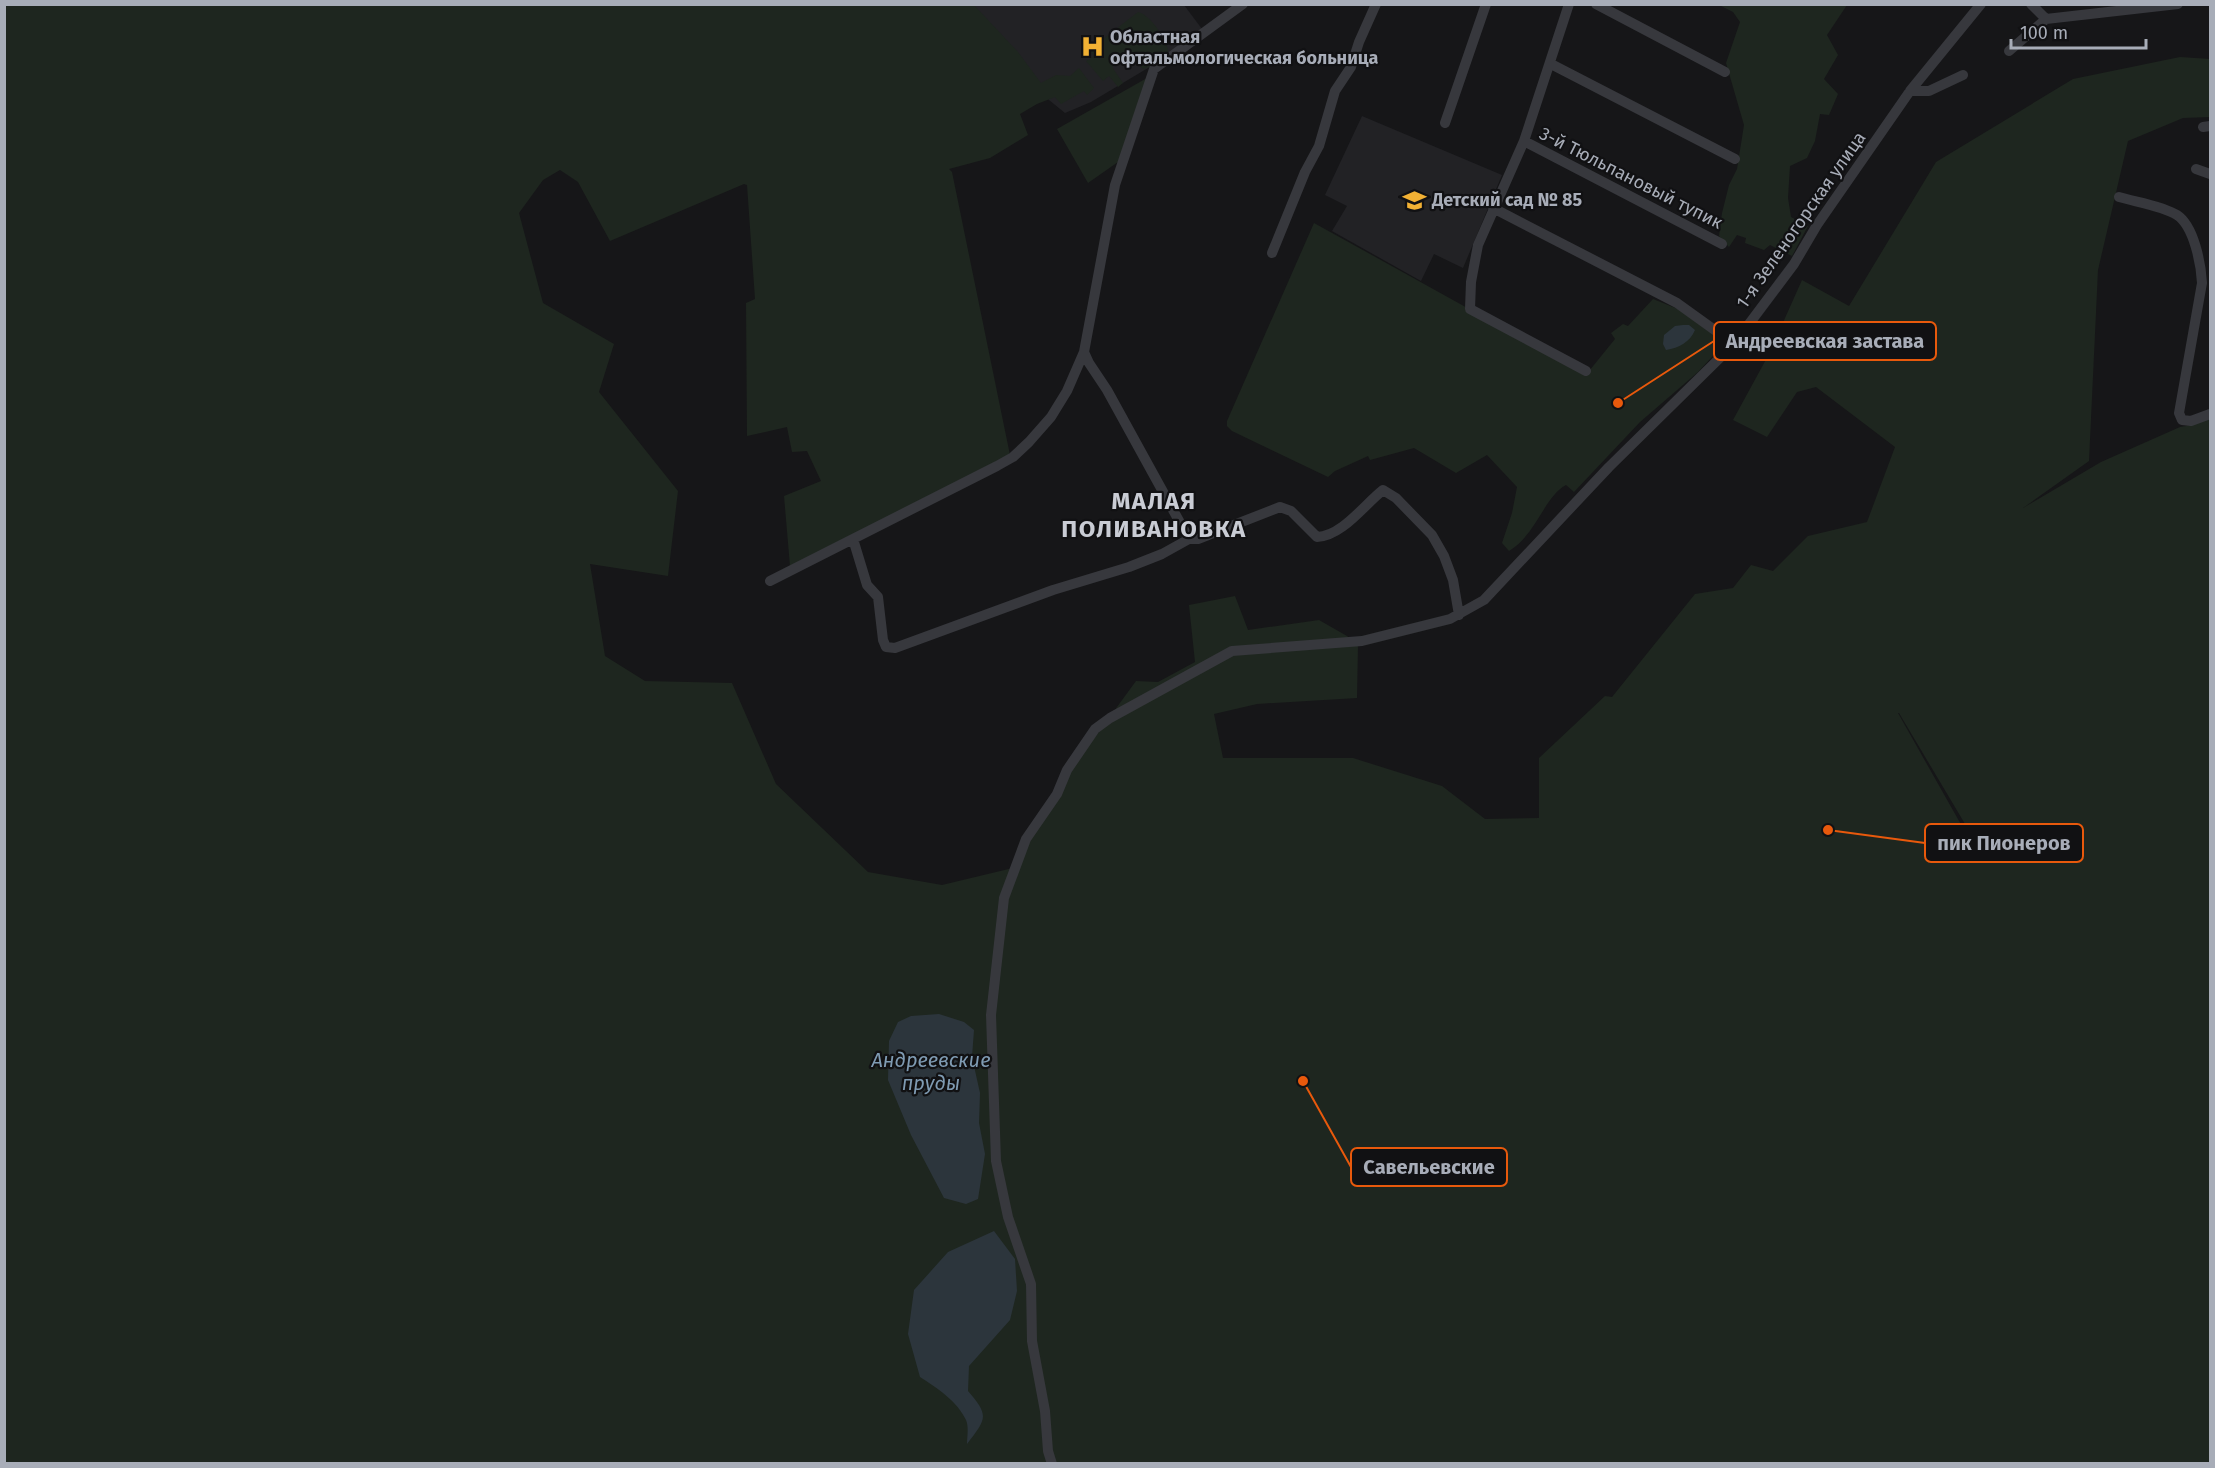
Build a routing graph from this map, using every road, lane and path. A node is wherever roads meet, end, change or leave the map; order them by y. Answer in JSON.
{"nodes":[{"id":1,"x":1243,"y":4,"type":"edge"},
{"id":2,"x":1376,"y":4,"type":"edge"},
{"id":3,"x":1486,"y":4,"type":"edge"},
{"id":4,"x":1569,"y":4,"type":"edge"},
{"id":5,"x":1596,"y":4,"type":"edge"},
{"id":6,"x":1981,"y":4,"type":"edge"},
{"id":7,"x":2031,"y":4,"type":"edge"},
{"id":8,"x":2178,"y":4,"type":"edge"},
{"id":9,"x":2046,"y":19,"type":"junction"},
{"id":10,"x":2009,"y":51,"type":"dead end"},
{"id":11,"x":1551,"y":64,"type":"junction"},
{"id":12,"x":1725,"y":72,"type":"dead end"},
{"id":13,"x":1963,"y":75,"type":"dead end"},
{"id":14,"x":1910,"y":91,"type":"junction"},
{"id":15,"x":1445,"y":123,"type":"dead end"},
{"id":16,"x":1524,"y":141,"type":"junction"},
{"id":17,"x":1735,"y":159,"type":"dead end"},
{"id":18,"x":2196,"y":169,"type":"dead end"},
{"id":19,"x":2211,"y":174,"type":"edge"},
{"id":20,"x":2119,"y":198,"type":"dead end"},
{"id":21,"x":1493,"y":208,"type":"junction"},
{"id":22,"x":1722,"y":244,"type":"dead end"},
{"id":23,"x":1272,"y":253,"type":"dead end"},
{"id":24,"x":1734,"y":344,"type":"junction"},
{"id":25,"x":1084,"y":352,"type":"junction"},
{"id":26,"x":1586,"y":371,"type":"dead end"},
{"id":27,"x":2211,"y":414,"type":"edge"},
{"id":28,"x":853,"y":539,"type":"junction"},
{"id":29,"x":1189,"y":539,"type":"junction"},
{"id":30,"x":770,"y":581,"type":"dead end"},
{"id":31,"x":1459,"y":615,"type":"junction"},
{"id":32,"x":1052,"y":1464,"type":"edge"}],
"edges":[{"from":1,"to":25,"type":"street"},
{"from":2,"to":23,"type":"street"},
{"from":3,"to":15,"type":"street"},
{"from":4,"to":11,"type":"street"},
{"from":5,"to":12,"type":"street"},
{"from":6,"to":14,"type":"street","name":"1-я Зеленогорская улица"},
{"from":7,"to":9,"type":"street"},
{"from":8,"to":9,"type":"street"},
{"from":9,"to":10,"type":"street"},
{"from":11,"to":16,"type":"street"},
{"from":11,"to":17,"type":"street"},
{"from":13,"to":14,"type":"street"},
{"from":14,"to":24,"type":"street","name":"1-я Зеленогорская улица"},
{"from":16,"to":21,"type":"street"},
{"from":16,"to":22,"type":"street","name":"3-й Тюльпановый тупик"},
{"from":18,"to":19,"type":"street"},
{"from":20,"to":27,"type":"street"},
{"from":21,"to":24,"type":"street"},
{"from":21,"to":26,"type":"street"},
{"from":24,"to":31,"type":"street","name":"1-я Зеленогорская улица"},
{"from":25,"to":28,"type":"street"},
{"from":25,"to":29,"type":"street"},
{"from":28,"to":29,"type":"street"},
{"from":28,"to":30,"type":"street"},
{"from":29,"to":31,"type":"street"},
{"from":31,"to":32,"type":"street","name":"1-я Зеленогорская улица"}]}
